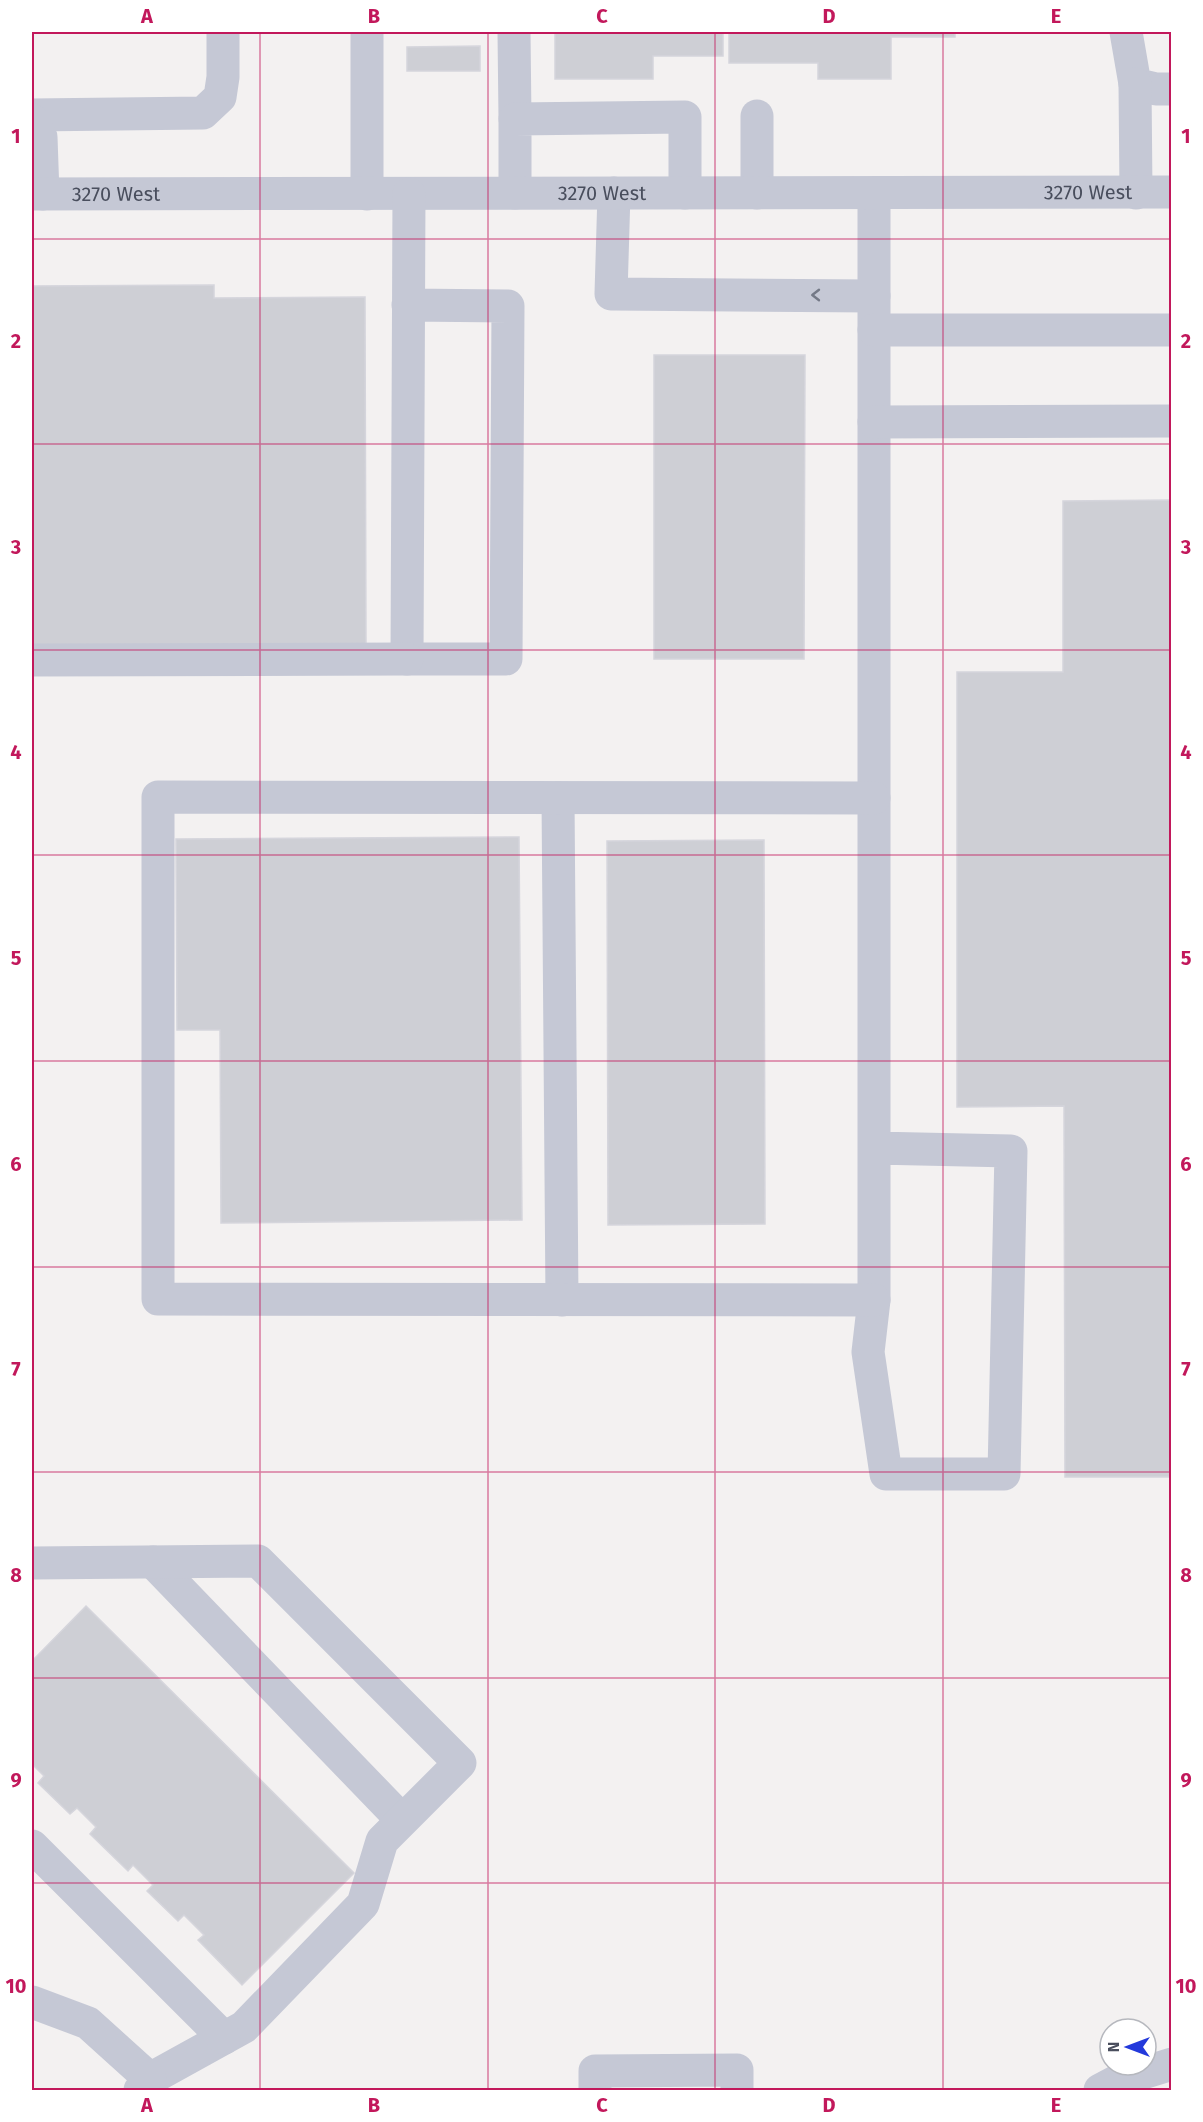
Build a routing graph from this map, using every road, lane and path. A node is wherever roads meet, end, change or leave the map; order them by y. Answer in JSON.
{"nodes":[{"id":1,"x":223,"y":32,"type":"edge"},
{"id":2,"x":367,"y":32,"type":"edge"},
{"id":3,"x":514,"y":32,"type":"edge"},
{"id":4,"x":1126,"y":32,"type":"edge"},
{"id":5,"x":1135,"y":84,"type":"junction"},
{"id":6,"x":1172,"y":89,"type":"edge"},
{"id":7,"x":32,"y":115,"type":"edge"},
{"id":8,"x":757,"y":116,"type":"dead end"},
{"id":9,"x":515,"y":119,"type":"junction"},
{"id":10,"x":32,"y":120,"type":"edge"},
{"id":11,"x":1136,"y":192,"type":"junction"},
{"id":12,"x":1172,"y":192,"type":"edge"},
{"id":13,"x":515,"y":193,"type":"junction"},
{"id":14,"x":614,"y":193,"type":"junction"},
{"id":15,"x":685,"y":193,"type":"junction"},
{"id":16,"x":757,"y":193,"type":"junction"},
{"id":17,"x":874,"y":193,"type":"junction"},
{"id":18,"x":37,"y":194,"type":"edge"},
{"id":19,"x":367,"y":194,"type":"junction"},
{"id":20,"x":409,"y":194,"type":"junction"},
{"id":21,"x":874,"y":296,"type":"junction"},
{"id":22,"x":408,"y":305,"type":"junction"},
{"id":23,"x":874,"y":330,"type":"junction"},
{"id":24,"x":1172,"y":330,"type":"edge"},
{"id":25,"x":1172,"y":421,"type":"edge"},
{"id":26,"x":874,"y":422,"type":"junction"},
{"id":27,"x":406,"y":658,"type":"junction"},
{"id":28,"x":32,"y":660,"type":"edge"},
{"id":29,"x":558,"y":798,"type":"junction"},
{"id":30,"x":874,"y":798,"type":"junction"},
{"id":31,"x":874,"y":1149,"type":"junction"},
{"id":32,"x":562,"y":1300,"type":"junction"},
{"id":33,"x":874,"y":1300,"type":"junction"},
{"id":34,"x":153,"y":1562,"type":"junction"},
{"id":35,"x":32,"y":1563,"type":"edge"},
{"id":36,"x":402,"y":1820,"type":"junction"},
{"id":37,"x":32,"y":1846,"type":"edge"},
{"id":38,"x":32,"y":2002,"type":"edge"},
{"id":39,"x":224,"y":2038,"type":"junction"},
{"id":40,"x":1172,"y":2064,"type":"edge"},
{"id":41,"x":145,"y":2085,"type":"edge"},
{"id":42,"x":595,"y":2091,"type":"edge"},
{"id":43,"x":736,"y":2091,"type":"edge"},
{"id":44,"x":1100,"y":2091,"type":"edge"}],
"edges":[{"from":1,"to":7,"type":"street"},
{"from":2,"to":19,"type":"street"},
{"from":3,"to":9,"type":"street"},
{"from":4,"to":5,"type":"street"},
{"from":5,"to":6,"type":"street"},
{"from":5,"to":11,"type":"street"},
{"from":8,"to":16,"type":"street"},
{"from":9,"to":13,"type":"street"},
{"from":9,"to":15,"type":"street"},
{"from":10,"to":18,"type":"street"},
{"from":11,"to":12,"type":"street","name":"3270 West"},
{"from":11,"to":17,"type":"street","name":"3270 West"},
{"from":13,"to":14,"type":"street","name":"3270 West"},
{"from":13,"to":20,"type":"street","name":"3270 West"},
{"from":14,"to":15,"type":"street","name":"3270 West"},
{"from":21,"to":14,"type":"street","one_way":true},
{"from":15,"to":16,"type":"street","name":"3270 West"},
{"from":16,"to":17,"type":"street","name":"3270 West"},
{"from":17,"to":21,"type":"street"},
{"from":18,"to":19,"type":"street","name":"3270 West"},
{"from":19,"to":20,"type":"street","name":"3270 West"},
{"from":20,"to":22,"type":"street"},
{"from":21,"to":23,"type":"street"},
{"from":22,"to":27,"type":"street"},
{"from":22,"to":27,"type":"street"},
{"from":23,"to":24,"type":"street"},
{"from":23,"to":26,"type":"street"},
{"from":25,"to":26,"type":"street"},
{"from":26,"to":30,"type":"street"},
{"from":27,"to":28,"type":"street"},
{"from":29,"to":30,"type":"street"},
{"from":29,"to":32,"type":"street"},
{"from":29,"to":32,"type":"street"},
{"from":30,"to":31,"type":"street"},
{"from":31,"to":33,"type":"street"},
{"from":31,"to":33,"type":"street"},
{"from":32,"to":33,"type":"street"},
{"from":34,"to":35,"type":"street"},
{"from":34,"to":36,"type":"street"},
{"from":34,"to":36,"type":"street"},
{"from":36,"to":39,"type":"street"},
{"from":37,"to":39,"type":"street"},
{"from":38,"to":41,"type":"street"},
{"from":39,"to":41,"type":"street"},
{"from":40,"to":44,"type":"street"},
{"from":42,"to":43,"type":"street"}]}
